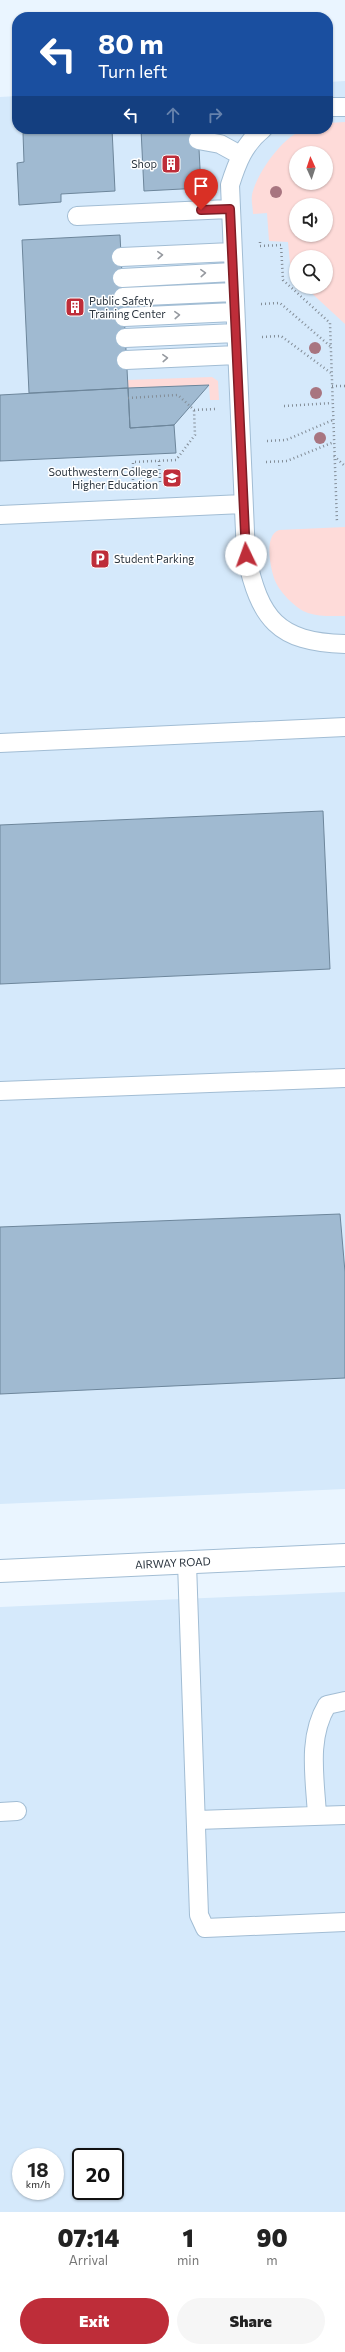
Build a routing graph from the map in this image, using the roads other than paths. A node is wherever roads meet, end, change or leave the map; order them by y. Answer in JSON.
{"nodes":[{"id":1,"x":333,"y":107,"type":"edge"},
{"id":2,"x":345,"y":107,"type":"edge"},
{"id":3,"x":257,"y":134,"type":"edge"},
{"id":4,"x":198,"y":140,"type":"dead end"},
{"id":5,"x":240,"y":155,"type":"junction"},
{"id":6,"x":230,"y":209,"type":"junction"},
{"id":7,"x":77,"y":216,"type":"dead end"},
{"id":8,"x":232,"y":252,"type":"junction"},
{"id":9,"x":121,"y":257,"type":"dead end"},
{"id":10,"x":233,"y":272,"type":"junction"},
{"id":11,"x":122,"y":278,"type":"dead end"},
{"id":12,"x":234,"y":292,"type":"junction"},
{"id":13,"x":123,"y":297,"type":"dead end"},
{"id":14,"x":235,"y":312,"type":"junction"},
{"id":15,"x":124,"y":317,"type":"dead end"},
{"id":16,"x":236,"y":333,"type":"junction"},
{"id":17,"x":125,"y":338,"type":"dead end"},
{"id":18,"x":237,"y":355,"type":"junction"},
{"id":19,"x":126,"y":360,"type":"dead end"},
{"id":20,"x":243,"y":504,"type":"junction"},
{"id":21,"x":0,"y":515,"type":"edge"},
{"id":22,"x":345,"y":644,"type":"edge"},
{"id":23,"x":345,"y":727,"type":"edge"},
{"id":24,"x":0,"y":743,"type":"edge"},
{"id":25,"x":345,"y":1078,"type":"edge"},
{"id":26,"x":0,"y":1091,"type":"edge"},
{"id":27,"x":345,"y":1555,"type":"edge"},
{"id":28,"x":187,"y":1562,"type":"junction"},
{"id":29,"x":0,"y":1571,"type":"edge"},
{"id":30,"x":345,"y":1701,"type":"edge"},
{"id":31,"x":345,"y":1815,"type":"edge"},
{"id":32,"x":317,"y":1816,"type":"junction"},
{"id":33,"x":197,"y":1820,"type":"junction"},
{"id":34,"x":345,"y":1922,"type":"edge"}],
"edges":[{"from":1,"to":2,"type":"lane"},
{"from":3,"to":5,"type":"lane"},
{"from":4,"to":5,"type":"lane"},
{"from":5,"to":6,"type":"lane"},
{"from":6,"to":7,"type":"lane"},
{"from":6,"to":8,"type":"lane"},
{"from":9,"to":8,"type":"lane","one_way":true},
{"from":8,"to":10,"type":"lane"},
{"from":11,"to":10,"type":"lane","one_way":true},
{"from":10,"to":12,"type":"lane"},
{"from":12,"to":13,"type":"lane"},
{"from":12,"to":14,"type":"lane"},
{"from":15,"to":14,"type":"lane","one_way":true},
{"from":14,"to":16,"type":"lane"},
{"from":16,"to":17,"type":"lane"},
{"from":16,"to":18,"type":"lane"},
{"from":19,"to":18,"type":"lane","one_way":true},
{"from":18,"to":20,"type":"lane"},
{"from":20,"to":21,"type":"lane"},
{"from":20,"to":22,"type":"lane"},
{"from":23,"to":24,"type":"lane"},
{"from":25,"to":26,"type":"lane"},
{"from":27,"to":28,"type":"street","name":"AIRWAY ROAD"},
{"from":28,"to":29,"type":"street","name":"AIRWAY ROAD"},
{"from":28,"to":33,"type":"lane"},
{"from":30,"to":32,"type":"lane"},
{"from":31,"to":32,"type":"lane"},
{"from":32,"to":33,"type":"lane"},
{"from":33,"to":34,"type":"lane"}]}
